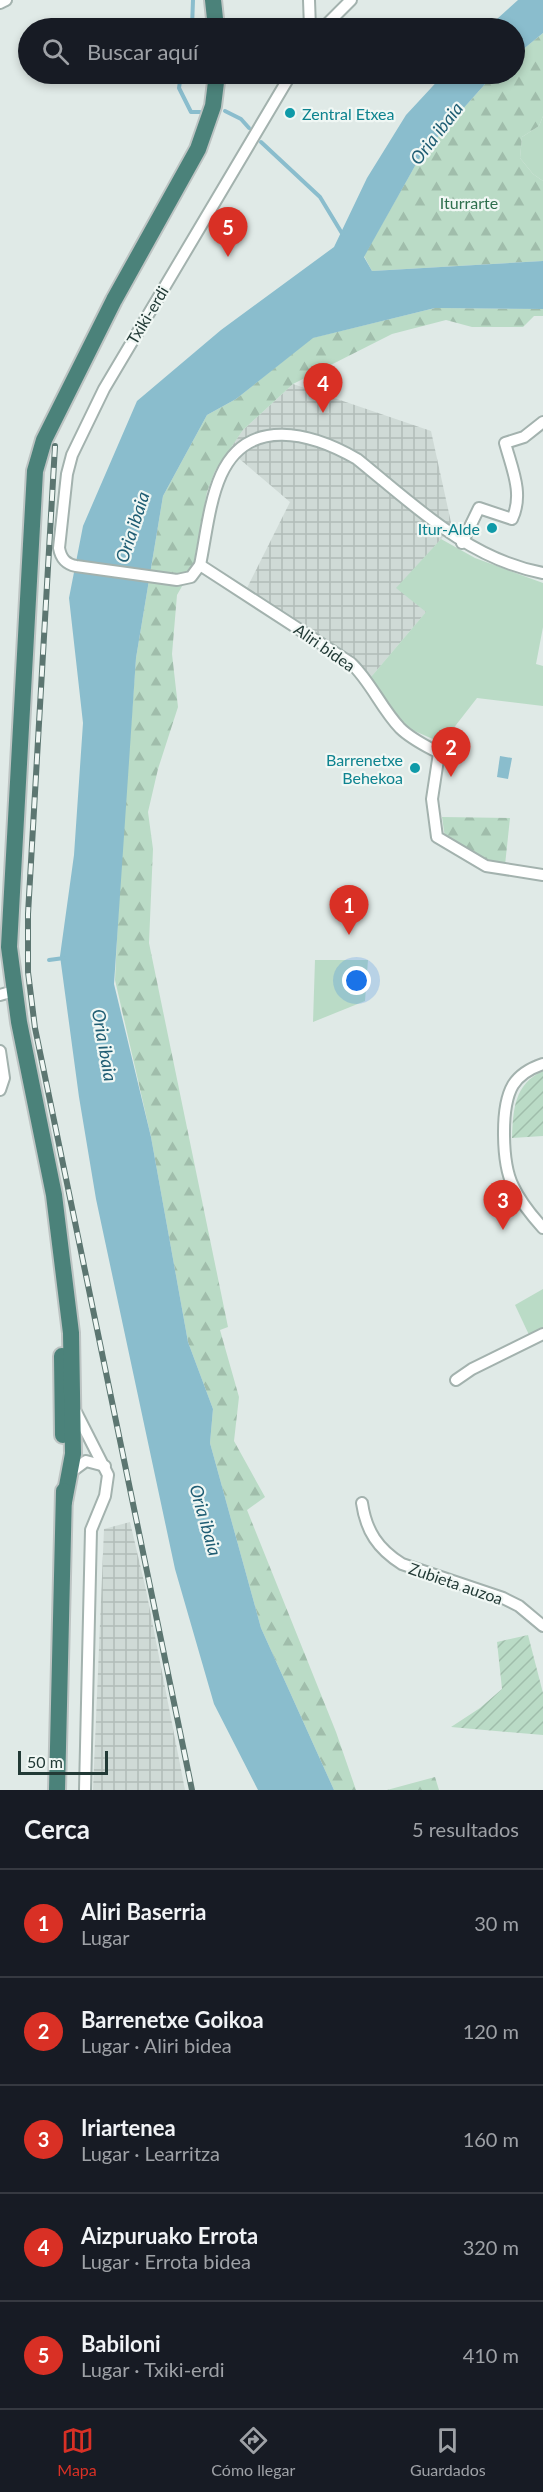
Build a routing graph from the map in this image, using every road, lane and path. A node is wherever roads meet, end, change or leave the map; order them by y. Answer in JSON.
{"nodes":[{"id":1,"x":6,"y":0,"type":"edge"},
{"id":2,"x":213,"y":0,"type":"edge"},
{"id":3,"x":309,"y":0,"type":"edge"},
{"id":4,"x":351,"y":0,"type":"edge"},
{"id":5,"x":0,"y":3,"type":"edge"},
{"id":6,"x":215,"y":18,"type":"edge"},
{"id":7,"x":310,"y":18,"type":"edge"},
{"id":8,"x":333,"y":18,"type":"edge"},
{"id":9,"x":216,"y":84,"type":"edge"},
{"id":10,"x":285,"y":84,"type":"edge"},
{"id":11,"x":543,"y":422,"type":"edge"},
{"id":12,"x":462,"y":543,"type":"junction"},
{"id":13,"x":200,"y":566,"type":"junction"},
{"id":14,"x":543,"y":573,"type":"edge"},
{"id":15,"x":543,"y":875,"type":"edge"},
{"id":16,"x":7,"y":993,"type":"edge"},
{"id":17,"x":0,"y":1051,"type":"edge"},
{"id":18,"x":543,"y":1064,"type":"edge"},
{"id":19,"x":0,"y":1090,"type":"edge"},
{"id":20,"x":543,"y":1228,"type":"edge"},
{"id":21,"x":543,"y":1334,"type":"edge"},
{"id":22,"x":456,"y":1380,"type":"dead end"},
{"id":23,"x":68,"y":1406,"type":"junction"},
{"id":24,"x":79,"y":1458,"type":"junction"},
{"id":25,"x":103,"y":1463,"type":"junction"},
{"id":26,"x":66,"y":1475,"type":"junction"},
{"id":27,"x":362,"y":1503,"type":"dead end"},
{"id":28,"x":543,"y":1626,"type":"edge"},
{"id":29,"x":57,"y":1790,"type":"edge"},
{"id":30,"x":85,"y":1790,"type":"edge"}],
"edges":[{"from":1,"to":5,"type":"street"},
{"from":2,"to":6,"type":"highway"},
{"from":3,"to":7,"type":"street"},
{"from":4,"to":8,"type":"street"},
{"from":9,"to":16,"type":"highway"},
{"from":10,"to":13,"type":"street","name":"Txiki-erdi"},
{"from":11,"to":12,"type":"street"},
{"from":12,"to":13,"type":"street"},
{"from":12,"to":14,"type":"street"},
{"from":13,"to":15,"type":"street","name":"Aliri bidea"},
{"from":16,"to":23,"type":"highway"},
{"from":17,"to":19,"type":"street"},
{"from":18,"to":20,"type":"street"},
{"from":21,"to":22,"type":"street"},
{"from":23,"to":24,"type":"highway"},
{"from":23,"to":25,"type":"street"},
{"from":23,"to":26,"type":"highway"},
{"from":24,"to":25,"type":"street"},
{"from":24,"to":26,"type":"highway"},
{"from":25,"to":30,"type":"street"},
{"from":26,"to":29,"type":"highway"},
{"from":27,"to":28,"type":"street","name":"Zubieta auzoa"}]}
